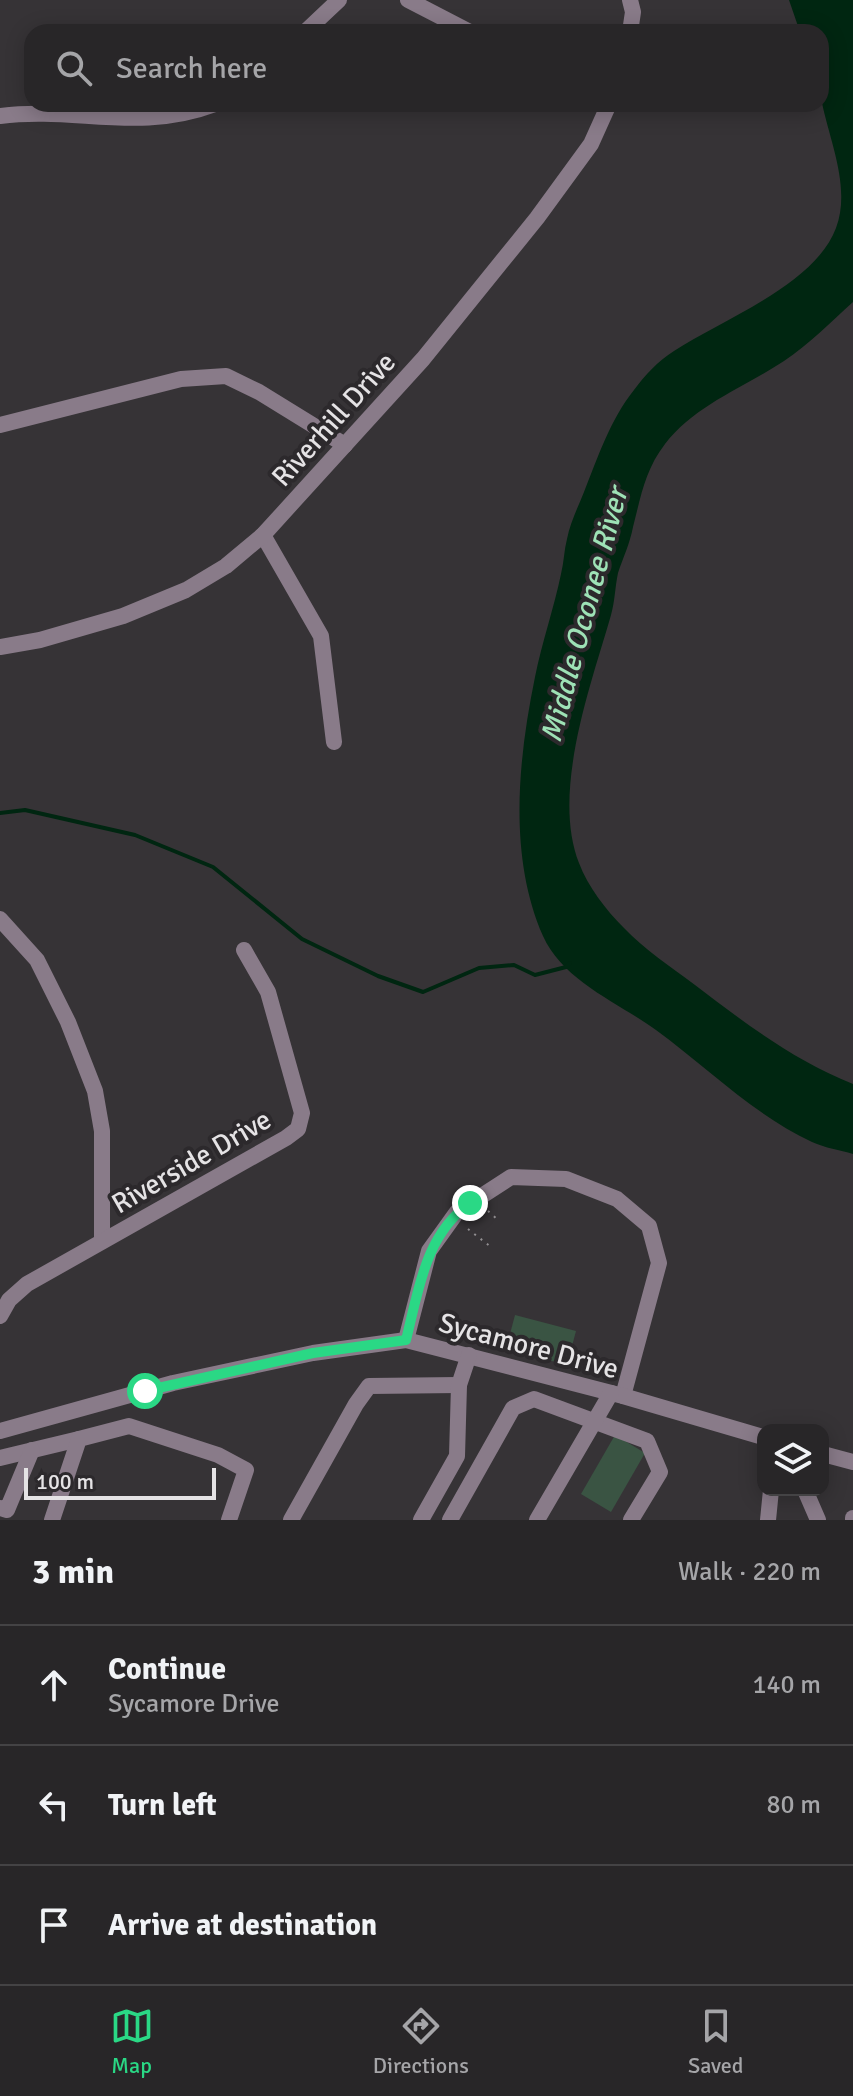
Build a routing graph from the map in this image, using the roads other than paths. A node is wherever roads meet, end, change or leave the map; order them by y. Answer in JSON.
{"nodes":[{"id":1,"x":339,"y":0,"type":"edge"},
{"id":2,"x":408,"y":0,"type":"edge"},
{"id":3,"x":630,"y":0,"type":"edge"},
{"id":4,"x":314,"y":24,"type":"edge"},
{"id":5,"x":454,"y":24,"type":"edge"},
{"id":6,"x":631,"y":24,"type":"edge"},
{"id":7,"x":191,"y":112,"type":"edge"},
{"id":8,"x":605,"y":112,"type":"edge"},
{"id":9,"x":0,"y":116,"type":"edge"},
{"id":10,"x":0,"y":425,"type":"edge"},
{"id":11,"x":345,"y":445,"type":"junction"},
{"id":12,"x":263,"y":535,"type":"junction"},
{"id":13,"x":0,"y":647,"type":"edge"},
{"id":14,"x":334,"y":742,"type":"dead end"},
{"id":15,"x":0,"y":919,"type":"edge"},
{"id":16,"x":244,"y":950,"type":"dead end"},
{"id":17,"x":102,"y":1241,"type":"junction"},
{"id":18,"x":27,"y":1284,"type":"junction"},
{"id":19,"x":0,"y":1295,"type":"edge"},
{"id":20,"x":0,"y":1316,"type":"edge"},
{"id":21,"x":406,"y":1340,"type":"junction"},
{"id":22,"x":469,"y":1355,"type":"junction"},
{"id":23,"x":459,"y":1385,"type":"junction"},
{"id":24,"x":617,"y":1395,"type":"junction"},
{"id":25,"x":596,"y":1421,"type":"junction"},
{"id":26,"x":0,"y":1431,"type":"edge"},
{"id":27,"x":757,"y":1435,"type":"edge"},
{"id":28,"x":79,"y":1439,"type":"junction"},
{"id":29,"x":32,"y":1450,"type":"junction"},
{"id":30,"x":829,"y":1456,"type":"edge"},
{"id":31,"x":0,"y":1458,"type":"edge"},
{"id":32,"x":853,"y":1462,"type":"edge"},
{"id":33,"x":770,"y":1496,"type":"edge"},
{"id":34,"x":808,"y":1496,"type":"edge"},
{"id":35,"x":0,"y":1508,"type":"edge"},
{"id":36,"x":52,"y":1520,"type":"edge"},
{"id":37,"x":229,"y":1520,"type":"edge"},
{"id":38,"x":291,"y":1520,"type":"edge"},
{"id":39,"x":421,"y":1520,"type":"edge"},
{"id":40,"x":450,"y":1520,"type":"edge"},
{"id":41,"x":537,"y":1520,"type":"edge"},
{"id":42,"x":631,"y":1520,"type":"edge"},
{"id":43,"x":768,"y":1520,"type":"edge"},
{"id":44,"x":818,"y":1520,"type":"edge"}],
"edges":[{"from":1,"to":4,"type":"street"},
{"from":2,"to":5,"type":"street"},
{"from":3,"to":6,"type":"street"},
{"from":7,"to":9,"type":"street"},
{"from":8,"to":11,"type":"street","name":"Riverhill Drive"},
{"from":10,"to":11,"type":"street"},
{"from":11,"to":12,"type":"street","name":"Riverhill Drive"},
{"from":12,"to":13,"type":"street","name":"Riverhill Drive"},
{"from":12,"to":14,"type":"street"},
{"from":15,"to":17,"type":"street"},
{"from":16,"to":17,"type":"street","name":"Riverside Drive"},
{"from":17,"to":18,"type":"street","name":"Riverside Drive"},
{"from":18,"to":19,"type":"street","name":"Riverside Drive"},
{"from":18,"to":20,"type":"street","name":"Riverside Drive"},
{"from":21,"to":22,"type":"street","name":"Sycamore Drive"},
{"from":21,"to":24,"type":"street"},
{"from":21,"to":26,"type":"street","name":"Sycamore Drive"},
{"from":22,"to":23,"type":"street"},
{"from":22,"to":24,"type":"street","name":"Sycamore Drive"},
{"from":23,"to":38,"type":"street"},
{"from":23,"to":39,"type":"street"},
{"from":24,"to":25,"type":"street"},
{"from":24,"to":27,"type":"street","name":"Sycamore Drive"},
{"from":25,"to":40,"type":"street"},
{"from":25,"to":41,"type":"street"},
{"from":25,"to":42,"type":"street"},
{"from":28,"to":29,"type":"street"},
{"from":28,"to":36,"type":"street"},
{"from":28,"to":37,"type":"street"},
{"from":29,"to":31,"type":"street"},
{"from":29,"to":35,"type":"street"},
{"from":30,"to":32,"type":"street"},
{"from":33,"to":43,"type":"street"},
{"from":34,"to":44,"type":"street"}]}
